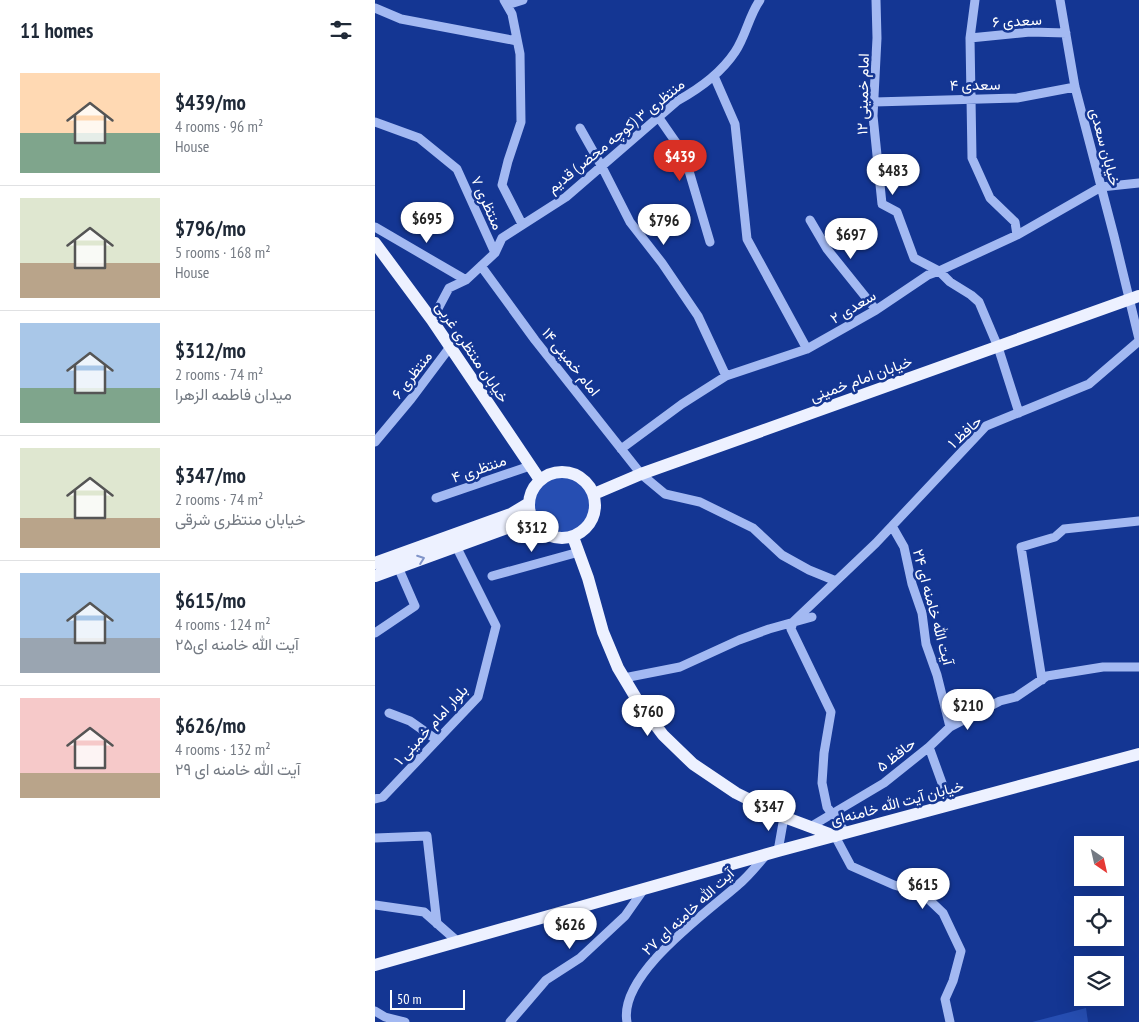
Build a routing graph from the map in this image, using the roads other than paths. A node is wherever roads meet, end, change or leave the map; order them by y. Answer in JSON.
{"nodes":[{"id":1,"x":523,"y":0,"type":"edge"},
{"id":2,"x":761,"y":0,"type":"edge"},
{"id":3,"x":876,"y":0,"type":"edge"},
{"id":4,"x":975,"y":0,"type":"edge"},
{"id":5,"x":1060,"y":0,"type":"edge"},
{"id":6,"x":505,"y":2,"type":"edge"},
{"id":7,"x":375,"y":8,"type":"edge"},
{"id":8,"x":1067,"y":33,"type":"junction"},
{"id":9,"x":970,"y":38,"type":"junction"},
{"id":10,"x":517,"y":41,"type":"junction"},
{"id":11,"x":714,"y":76,"type":"junction"},
{"id":12,"x":1075,"y":87,"type":"junction"},
{"id":13,"x":970,"y":98,"type":"junction"},
{"id":14,"x":874,"y":102,"type":"junction"},
{"id":15,"x":659,"y":118,"type":"junction"},
{"id":16,"x":375,"y":122,"type":"edge"},
{"id":17,"x":580,"y":128,"type":"dead end"},
{"id":18,"x":602,"y":167,"type":"junction"},
{"id":19,"x":1139,"y":183,"type":"edge"},
{"id":20,"x":1101,"y":187,"type":"junction"},
{"id":21,"x":810,"y":220,"type":"dead end"},
{"id":22,"x":523,"y":224,"type":"junction"},
{"id":23,"x":375,"y":227,"type":"edge"},
{"id":24,"x":1017,"y":234,"type":"junction"},
{"id":25,"x":710,"y":242,"type":"dead end"},
{"id":26,"x":375,"y":243,"type":"edge"},
{"id":27,"x":495,"y":253,"type":"junction"},
{"id":28,"x":481,"y":266,"type":"junction"},
{"id":29,"x":939,"y":271,"type":"junction"},
{"id":30,"x":466,"y":280,"type":"junction"},
{"id":31,"x":1134,"y":297,"type":"edge"},
{"id":32,"x":876,"y":310,"type":"junction"},
{"id":33,"x":433,"y":320,"type":"junction"},
{"id":34,"x":1139,"y":340,"type":"edge"},
{"id":35,"x":450,"y":347,"type":"junction"},
{"id":36,"x":998,"y":347,"type":"junction"},
{"id":37,"x":807,"y":348,"type":"junction"},
{"id":38,"x":726,"y":376,"type":"junction"},
{"id":39,"x":1019,"y":413,"type":"junction"},
{"id":40,"x":375,"y":442,"type":"edge"},
{"id":41,"x":621,"y":449,"type":"junction"},
{"id":42,"x":530,"y":466,"type":"junction"},
{"id":43,"x":641,"y":474,"type":"junction"},
{"id":44,"x":540,"y":480,"type":"junction"},
{"id":45,"x":594,"y":494,"type":"junction"},
{"id":46,"x":436,"y":498,"type":"dead end"},
{"id":47,"x":529,"y":503,"type":"junction"},
{"id":48,"x":1139,"y":521,"type":"edge"},
{"id":49,"x":892,"y":526,"type":"junction"},
{"id":50,"x":537,"y":528,"type":"junction"},
{"id":51,"x":573,"y":537,"type":"junction"},
{"id":52,"x":456,"y":546,"type":"junction"},
{"id":53,"x":579,"y":552,"type":"junction"},
{"id":54,"x":375,"y":563,"type":"edge"},
{"id":55,"x":398,"y":567,"type":"junction"},
{"id":56,"x":375,"y":576,"type":"edge"},
{"id":57,"x":492,"y":576,"type":"dead end"},
{"id":58,"x":836,"y":581,"type":"junction"},
{"id":59,"x":812,"y":617,"type":"dead end"},
{"id":60,"x":793,"y":622,"type":"junction"},
{"id":61,"x":375,"y":634,"type":"edge"},
{"id":62,"x":1139,"y":667,"type":"edge"},
{"id":63,"x":624,"y":678,"type":"junction"},
{"id":64,"x":1041,"y":680,"type":"junction"},
{"id":65,"x":389,"y":713,"type":"dead end"},
{"id":66,"x":950,"y":727,"type":"junction"},
{"id":67,"x":437,"y":740,"type":"junction"},
{"id":68,"x":929,"y":747,"type":"junction"},
{"id":69,"x":1139,"y":754,"type":"edge"},
{"id":70,"x":375,"y":799,"type":"edge"},
{"id":71,"x":951,"y":805,"type":"junction"},
{"id":72,"x":784,"y":817,"type":"junction"},
{"id":73,"x":811,"y":827,"type":"junction"},
{"id":74,"x":840,"y":835,"type":"junction"},
{"id":75,"x":375,"y":838,"type":"edge"},
{"id":76,"x":773,"y":852,"type":"junction"},
{"id":77,"x":645,"y":888,"type":"junction"},
{"id":78,"x":375,"y":905,"type":"edge"},
{"id":79,"x":437,"y":924,"type":"junction"},
{"id":80,"x":457,"y":941,"type":"junction"},
{"id":81,"x":375,"y":965,"type":"edge"},
{"id":82,"x":375,"y":1011,"type":"edge"},
{"id":83,"x":405,"y":1022,"type":"edge"},
{"id":84,"x":510,"y":1022,"type":"edge"},
{"id":85,"x":627,"y":1022,"type":"edge"},
{"id":86,"x":950,"y":1022,"type":"edge"}],
"edges":[{"from":1,"to":6,"type":"street"},
{"from":2,"to":11,"type":"street","name":"منتظری ۳ (کوچه محضر) قدیم"},
{"from":3,"to":14,"type":"street","name":"امام خمینی ۱۲"},
{"from":4,"to":9,"type":"street"},
{"from":5,"to":8,"type":"street","name":"خیابان سعدی"},
{"from":6,"to":10,"type":"street"},
{"from":7,"to":10,"type":"street"},
{"from":8,"to":9,"type":"street","name":"سعدی ۶"},
{"from":8,"to":12,"type":"street","name":"خیابان سعدی"},
{"from":9,"to":13,"type":"street"},
{"from":10,"to":22,"type":"street"},
{"from":11,"to":15,"type":"street","name":"منتظری ۳ (کوچه محضر) قدیم"},
{"from":11,"to":37,"type":"street"},
{"from":12,"to":13,"type":"street","name":"سعدی ۴"},
{"from":12,"to":20,"type":"street","name":"خیابان سعدی"},
{"from":13,"to":14,"type":"street","name":"سعدی ۴"},
{"from":13,"to":24,"type":"street"},
{"from":14,"to":29,"type":"street","name":"امام خمینی ۱۲"},
{"from":15,"to":18,"type":"street","name":"منتظری ۳ (کوچه محضر) قدیم"},
{"from":15,"to":25,"type":"street"},
{"from":16,"to":27,"type":"street","name":"منتظری ۷"},
{"from":17,"to":18,"type":"street"},
{"from":18,"to":22,"type":"street","name":"منتظری ۳ (کوچه محضر) قدیم"},
{"from":18,"to":38,"type":"street"},
{"from":19,"to":20,"type":"street"},
{"from":20,"to":24,"type":"street","name":"سعدی ۲"},
{"from":20,"to":31,"type":"street","name":"خیابان سعدی"},
{"from":21,"to":32,"type":"street"},
{"from":22,"to":27,"type":"street","name":"منتظری ۳ (کوچه محضر) قدیم"},
{"from":23,"to":30,"type":"street"},
{"from":24,"to":29,"type":"street","name":"سعدی ۲"},
{"from":26,"to":33,"type":"main road","name":"خیابان منتظری غربی"},
{"from":27,"to":28,"type":"street","name":"منتظری ۳ (کوچه محضر) قدیم"},
{"from":28,"to":30,"type":"street","name":"منتظری ۳ (کوچه محضر) قدیم"},
{"from":28,"to":41,"type":"street","name":"امام خمینی ۱۴"},
{"from":29,"to":32,"type":"street","name":"سعدی ۲"},
{"from":29,"to":36,"type":"street","name":"امام خمینی ۱۲"},
{"from":30,"to":33,"type":"street","name":"منتظری ۳ (کوچه محضر) قدیم"},
{"from":31,"to":34,"type":"street","name":"خیابان سعدی"},
{"from":31,"to":36,"type":"main road","name":"خیابان امام خمینی"},
{"from":32,"to":37,"type":"street","name":"سعدی ۲"},
{"from":33,"to":35,"type":"main road","name":"خیابان منتظری غربی"},
{"from":34,"to":39,"type":"street","name":"حافظ ۱"},
{"from":35,"to":40,"type":"street","name":"منتظری ۶"},
{"from":35,"to":42,"type":"main road","name":"خیابان منتظری غربی"},
{"from":36,"to":39,"type":"street","name":"امام خمینی ۱۲"},
{"from":36,"to":43,"type":"main road","name":"خیابان امام خمینی"},
{"from":37,"to":38,"type":"street","name":"سعدی ۲"},
{"from":38,"to":41,"type":"street","name":"سعدی ۲"},
{"from":39,"to":49,"type":"street","name":"حافظ ۱"},
{"from":41,"to":43,"type":"street","name":"امام خمینی ۱۴"},
{"from":42,"to":44,"type":"main road","name":"خیابان منتظری غربی"},
{"from":42,"to":46,"type":"street","name":"منتظری ۴"},
{"from":43,"to":45,"type":"main road","name":"خیابان امام خمینی"},
{"from":43,"to":58,"type":"street","name":"امام خمینی ۱۴"},
{"from":44,"to":45,"type":"main road"},
{"from":44,"to":47,"type":"main road"},
{"from":45,"to":51,"type":"main road"},
{"from":47,"to":50,"type":"main road"},
{"from":47,"to":54,"type":"main road"},
{"from":48,"to":64,"type":"street"},
{"from":49,"to":58,"type":"street","name":"حافظ ۱"},
{"from":49,"to":66,"type":"street","name":"آیت الله خامنه ای ۲۴"},
{"from":50,"to":51,"type":"main road"},
{"from":50,"to":52,"type":"main road"},
{"from":51,"to":53,"type":"main road"},
{"from":55,"to":52,"type":"main road","one_way":true},
{"from":52,"to":67,"type":"street","name":"بلوار امام خمینی ۱"},
{"from":53,"to":57,"type":"street"},
{"from":53,"to":63,"type":"main road"},
{"from":55,"to":56,"type":"main road"},
{"from":55,"to":61,"type":"street"},
{"from":58,"to":60,"type":"street","name":"حافظ ۱"},
{"from":59,"to":60,"type":"street"},
{"from":60,"to":63,"type":"street"},
{"from":60,"to":74,"type":"street"},
{"from":62,"to":64,"type":"street","name":"حافظ ۵"},
{"from":63,"to":72,"type":"main road"},
{"from":64,"to":66,"type":"street","name":"حافظ ۵"},
{"from":65,"to":67,"type":"street"},
{"from":66,"to":68,"type":"street","name":"حافظ ۵"},
{"from":67,"to":70,"type":"street","name":"بلوار امام خمینی ۱"},
{"from":68,"to":71,"type":"street"},
{"from":68,"to":73,"type":"street","name":"حافظ ۵"},
{"from":69,"to":71,"type":"main road","name":"خیابان آیت الله خامنه‌ای"},
{"from":71,"to":74,"type":"main road","name":"خیابان آیت الله خامنه‌ای"},
{"from":72,"to":73,"type":"main road"},
{"from":72,"to":76,"type":"street"},
{"from":73,"to":74,"type":"main road"},
{"from":74,"to":76,"type":"main road","name":"خیابان آیت الله خامنه‌ای"},
{"from":74,"to":86,"type":"street"},
{"from":75,"to":79,"type":"street"},
{"from":76,"to":77,"type":"main road","name":"خیابان آیت الله خامنه‌ای"},
{"from":76,"to":85,"type":"street","name":"آیت الله خامنه ای ۲۷"},
{"from":77,"to":80,"type":"main road","name":"خیابان آیت الله خامنه‌ای"},
{"from":77,"to":84,"type":"street"},
{"from":78,"to":79,"type":"street"},
{"from":79,"to":80,"type":"street"},
{"from":80,"to":81,"type":"main road","name":"خیابان آیت الله خامنه‌ای"},
{"from":82,"to":83,"type":"street"}]}
